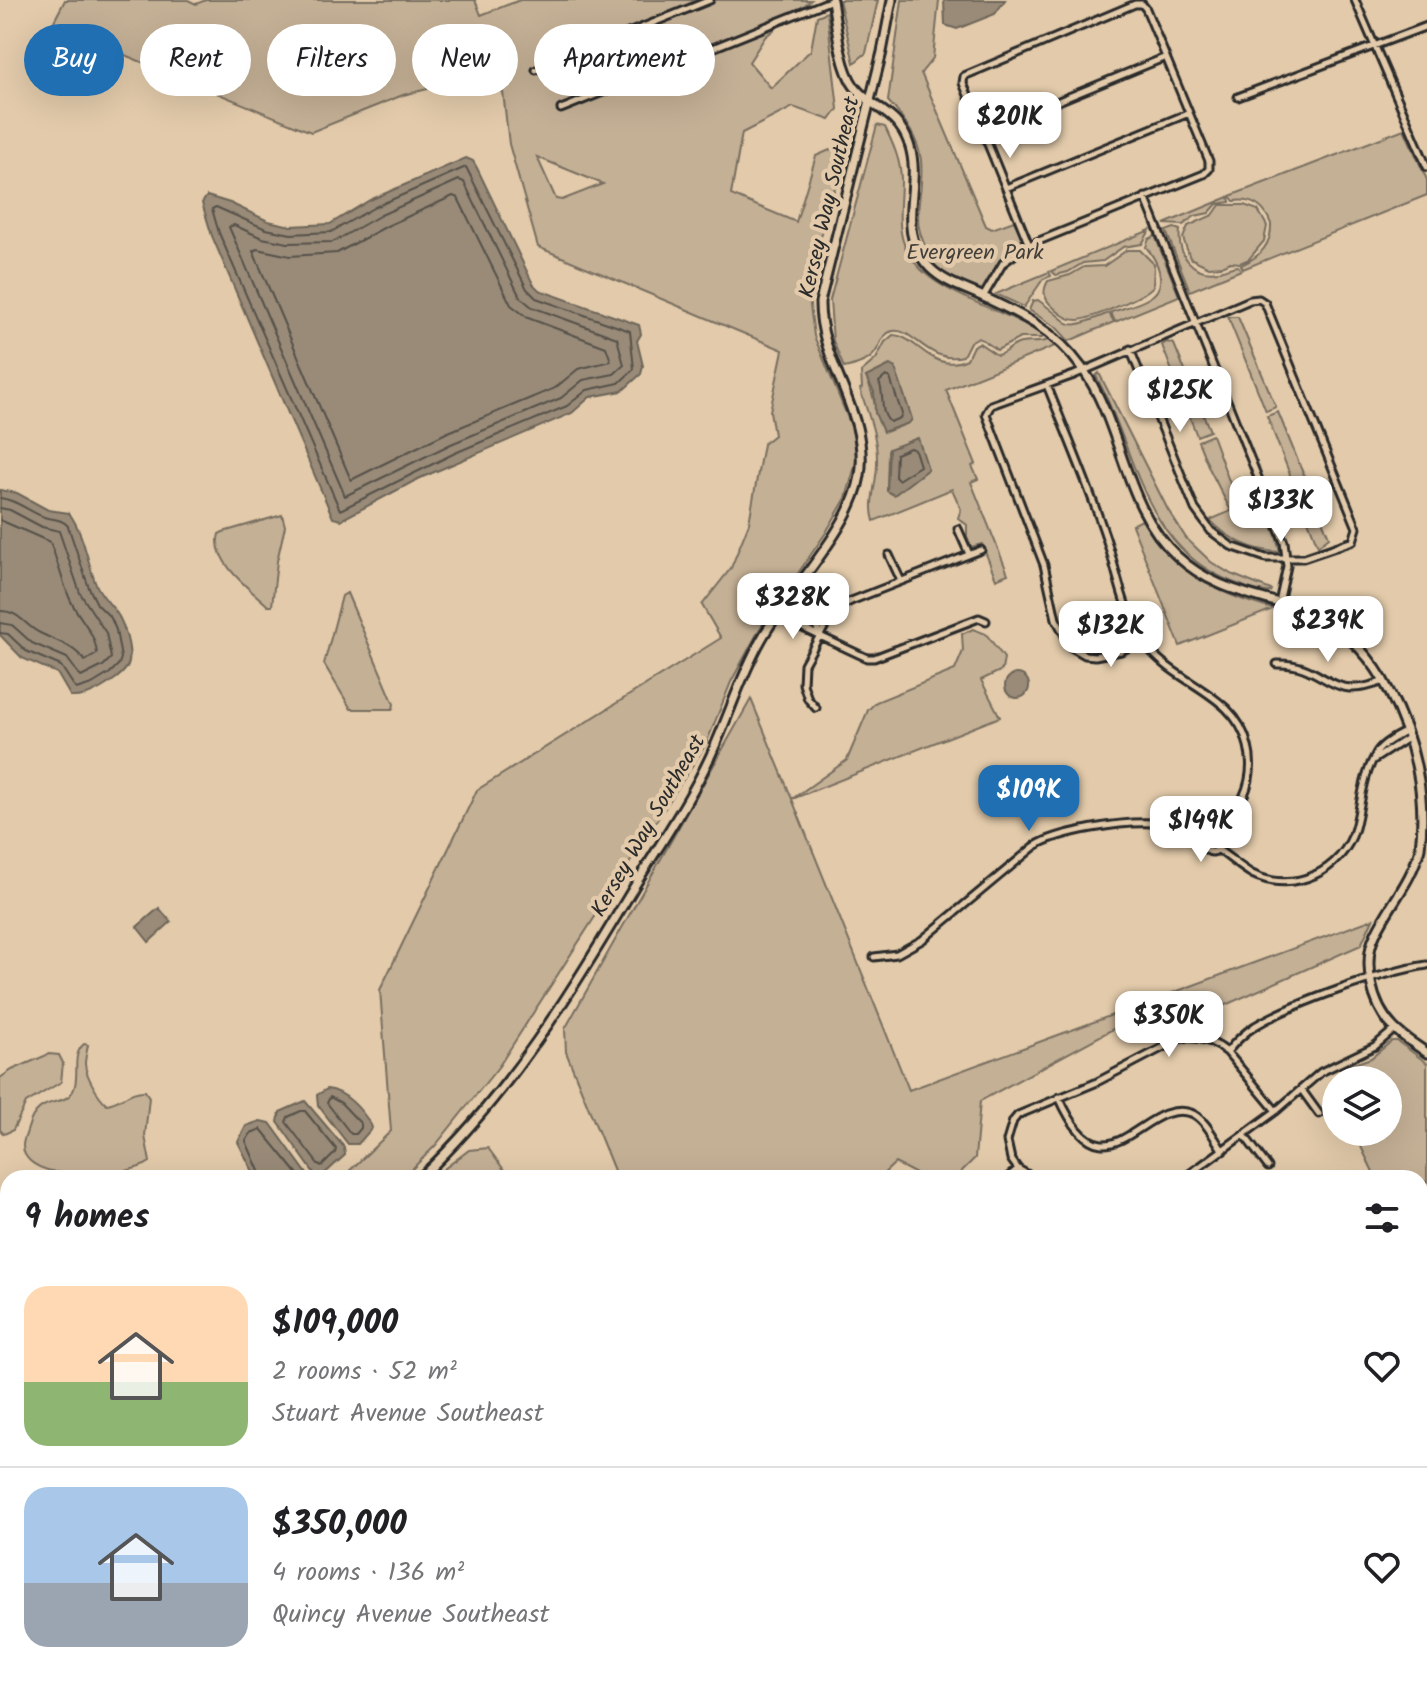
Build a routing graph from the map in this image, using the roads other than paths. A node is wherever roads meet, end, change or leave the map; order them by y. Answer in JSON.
{"nodes":[{"id":1,"x":710,"y":0,"type":"edge"},
{"id":2,"x":832,"y":0,"type":"edge"},
{"id":3,"x":892,"y":0,"type":"edge"},
{"id":4,"x":1355,"y":0,"type":"edge"},
{"id":5,"x":650,"y":24,"type":"edge"},
{"id":6,"x":1427,"y":26,"type":"edge"},
{"id":7,"x":1374,"y":46,"type":"junction"},
{"id":8,"x":1166,"y":57,"type":"junction"},
{"id":9,"x":1238,"y":97,"type":"dead end"},
{"id":10,"x":869,"y":101,"type":"junction"},
{"id":11,"x":561,"y":109,"type":"dead end"},
{"id":12,"x":1189,"y":113,"type":"junction"},
{"id":13,"x":983,"y":132,"type":"junction"},
{"id":14,"x":1427,"y":167,"type":"edge"},
{"id":15,"x":1006,"y":188,"type":"junction"},
{"id":16,"x":1145,"y":197,"type":"junction"},
{"id":17,"x":1029,"y":245,"type":"junction"},
{"id":18,"x":983,"y":297,"type":"junction"},
{"id":19,"x":1196,"y":323,"type":"junction"},
{"id":20,"x":1130,"y":349,"type":"junction"},
{"id":21,"x":1083,"y":369,"type":"junction"},
{"id":22,"x":1047,"y":385,"type":"junction"},
{"id":23,"x":958,"y":529,"type":"dead end"},
{"id":24,"x":981,"y":550,"type":"dead end"},
{"id":25,"x":969,"y":554,"type":"junction"},
{"id":26,"x":889,"y":555,"type":"dead end"},
{"id":27,"x":1287,"y":558,"type":"junction"},
{"id":28,"x":901,"y":581,"type":"junction"},
{"id":29,"x":1279,"y":603,"type":"junction"},
{"id":30,"x":783,"y":608,"type":"junction"},
{"id":31,"x":777,"y":616,"type":"junction"},
{"id":32,"x":986,"y":621,"type":"dead end"},
{"id":33,"x":819,"y":634,"type":"junction"},
{"id":34,"x":1143,"y":640,"type":"junction"},
{"id":35,"x":1277,"y":664,"type":"dead end"},
{"id":36,"x":1384,"y":681,"type":"junction"},
{"id":37,"x":816,"y":708,"type":"dead end"},
{"id":38,"x":1408,"y":734,"type":"junction"},
{"id":39,"x":1212,"y":839,"type":"junction"},
{"id":40,"x":1217,"y":849,"type":"junction"},
{"id":41,"x":874,"y":957,"type":"dead end"},
{"id":42,"x":1427,"y":965,"type":"edge"},
{"id":43,"x":1371,"y":980,"type":"junction"},
{"id":44,"x":1395,"y":1029,"type":"junction"},
{"id":45,"x":1227,"y":1052,"type":"junction"},
{"id":46,"x":1427,"y":1053,"type":"edge"},
{"id":47,"x":1301,"y":1089,"type":"junction"},
{"id":48,"x":1059,"y":1097,"type":"junction"},
{"id":49,"x":1276,"y":1111,"type":"junction"},
{"id":50,"x":1319,"y":1114,"type":"dead end"},
{"id":51,"x":1244,"y":1135,"type":"junction"},
{"id":52,"x":1223,"y":1151,"type":"junction"},
{"id":53,"x":1268,"y":1167,"type":"dead end"},
{"id":54,"x":1018,"y":1169,"type":"edge"},
{"id":55,"x":428,"y":1170,"type":"edge"},
{"id":56,"x":1196,"y":1170,"type":"edge"}],
"edges":[{"from":1,"to":5,"type":"street"},
{"from":2,"to":10,"type":"street"},
{"from":2,"to":11,"type":"street"},
{"from":3,"to":10,"type":"street","name":"Kersey Way Southeast"},
{"from":4,"to":7,"type":"street"},
{"from":6,"to":7,"type":"street"},
{"from":7,"to":9,"type":"street"},
{"from":7,"to":14,"type":"street"},
{"from":8,"to":12,"type":"street"},
{"from":8,"to":13,"type":"street"},
{"from":8,"to":13,"type":"street"},
{"from":10,"to":18,"type":"street"},
{"from":10,"to":30,"type":"street","name":"Kersey Way Southeast"},
{"from":12,"to":15,"type":"street"},
{"from":12,"to":16,"type":"street"},
{"from":13,"to":15,"type":"street"},
{"from":15,"to":17,"type":"street"},
{"from":16,"to":17,"type":"street"},
{"from":16,"to":19,"type":"street"},
{"from":17,"to":18,"type":"street"},
{"from":18,"to":21,"type":"street"},
{"from":19,"to":20,"type":"street"},
{"from":19,"to":27,"type":"street"},
{"from":19,"to":27,"type":"street"},
{"from":20,"to":21,"type":"street"},
{"from":20,"to":27,"type":"street"},
{"from":21,"to":22,"type":"street"},
{"from":21,"to":29,"type":"street"},
{"from":22,"to":34,"type":"street"},
{"from":22,"to":34,"type":"street"},
{"from":23,"to":25,"type":"street"},
{"from":24,"to":25,"type":"street"},
{"from":25,"to":28,"type":"street"},
{"from":26,"to":28,"type":"street"},
{"from":27,"to":29,"type":"street"},
{"from":28,"to":33,"type":"street"},
{"from":29,"to":36,"type":"street"},
{"from":30,"to":31,"type":"street","name":"Kersey Way Southeast"},
{"from":30,"to":33,"type":"street"},
{"from":31,"to":33,"type":"street"},
{"from":31,"to":55,"type":"street","name":"Kersey Way Southeast"},
{"from":32,"to":33,"type":"street"},
{"from":33,"to":37,"type":"street"},
{"from":34,"to":39,"type":"street"},
{"from":35,"to":36,"type":"street"},
{"from":36,"to":38,"type":"street"},
{"from":38,"to":40,"type":"street"},
{"from":38,"to":43,"type":"street"},
{"from":39,"to":40,"type":"street"},
{"from":39,"to":40,"type":"street"},
{"from":39,"to":41,"type":"street"},
{"from":42,"to":43,"type":"street"},
{"from":43,"to":44,"type":"street"},
{"from":43,"to":45,"type":"street"},
{"from":44,"to":46,"type":"street"},
{"from":44,"to":47,"type":"street"},
{"from":45,"to":48,"type":"street"},
{"from":45,"to":49,"type":"street"},
{"from":47,"to":49,"type":"street"},
{"from":47,"to":50,"type":"street"},
{"from":48,"to":52,"type":"street"},
{"from":48,"to":54,"type":"street"},
{"from":49,"to":51,"type":"street"},
{"from":51,"to":52,"type":"street"},
{"from":51,"to":53,"type":"street"},
{"from":52,"to":56,"type":"street"}]}
